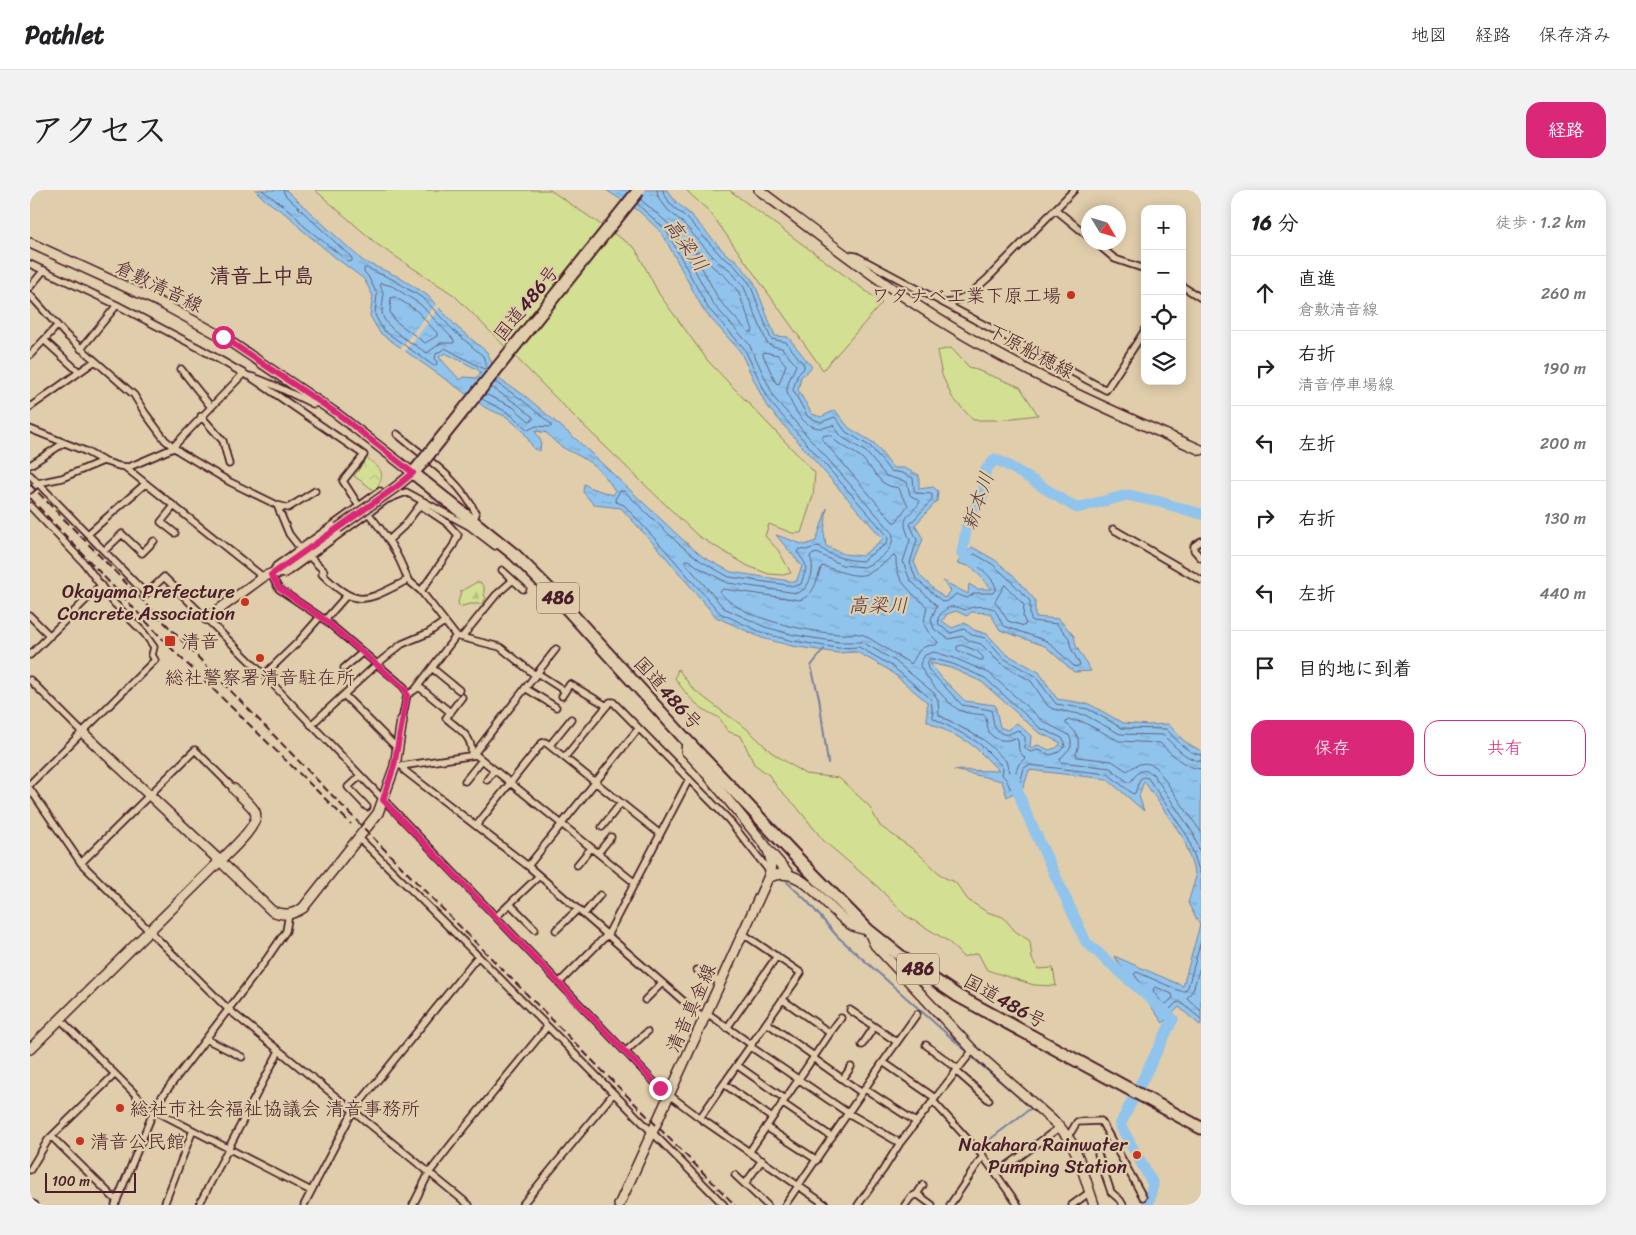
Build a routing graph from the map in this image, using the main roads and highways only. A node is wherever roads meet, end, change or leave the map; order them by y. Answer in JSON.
{"nodes":[{"id":1,"x":639,"y":190,"type":"edge"},
{"id":2,"x":759,"y":190,"type":"edge"},
{"id":3,"x":30,"y":243,"type":"edge"},
{"id":4,"x":1201,"y":450,"type":"edge"},
{"id":5,"x":416,"y":469,"type":"junction"},
{"id":6,"x":206,"y":619,"type":"road end"},
{"id":7,"x":402,"y":720,"type":"road end"},
{"id":8,"x":82,"y":732,"type":"road end"},
{"id":9,"x":687,"y":741,"type":"junction"},
{"id":10,"x":234,"y":789,"type":"road end"},
{"id":11,"x":768,"y":850,"type":"junction"},
{"id":12,"x":220,"y":861,"type":"junction"},
{"id":13,"x":789,"y":874,"type":"junction"},
{"id":14,"x":769,"y":875,"type":"junction"},
{"id":15,"x":852,"y":925,"type":"junction"},
{"id":16,"x":868,"y":930,"type":"junction"},
{"id":17,"x":875,"y":945,"type":"junction"},
{"id":18,"x":30,"y":1048,"type":"edge"},
{"id":19,"x":1201,"y":1128,"type":"edge"},
{"id":20,"x":618,"y":1205,"type":"edge"},
{"id":21,"x":1094,"y":1205,"type":"edge"}],
"edges":[{"from":1,"to":5,"type":"highway","name":"国道486号","bridge":true},
{"from":2,"to":4,"type":"main road","name":"下原船穂線"},
{"from":3,"to":5,"type":"main road","name":"倉敷清音線"},
{"from":5,"to":6,"type":"main road","bridge":true},
{"from":5,"to":9,"type":"highway","name":"国道486号","number":"486"},
{"from":7,"to":12,"type":"main road"},
{"from":8,"to":12,"type":"main road"},
{"from":9,"to":11,"type":"main road"},
{"from":9,"to":16,"type":"highway","name":"国道486号","number":"486"},
{"from":10,"to":12,"type":"main road"},
{"from":11,"to":13,"type":"main road"},
{"from":11,"to":14,"type":"main road"},
{"from":12,"to":18,"type":"main road"},
{"from":13,"to":14,"type":"main road"},
{"from":13,"to":15,"type":"main road"},
{"from":14,"to":20,"type":"main road","name":"清音真金線"},
{"from":15,"to":16,"type":"main road"},
{"from":15,"to":17,"type":"main road"},
{"from":16,"to":17,"type":"main road"},
{"from":16,"to":19,"type":"highway","name":"国道486号","number":"486"},
{"from":17,"to":21,"type":"main road"}]}
